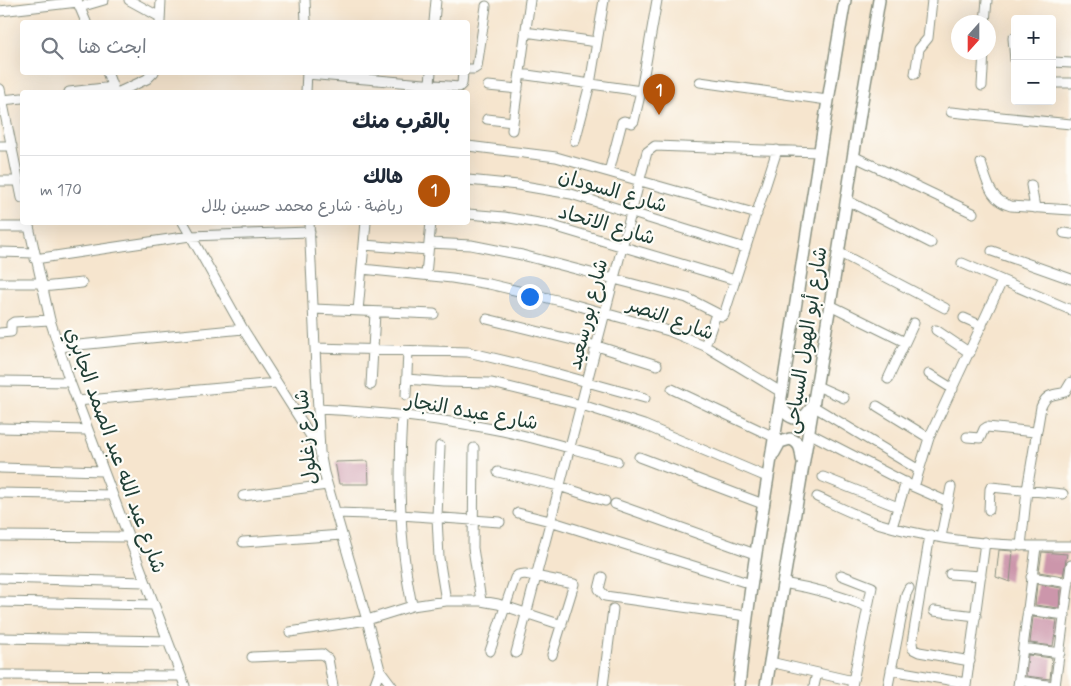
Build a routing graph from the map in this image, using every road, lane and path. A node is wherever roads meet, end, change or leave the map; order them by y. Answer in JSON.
{"nodes":[{"id":1,"x":104,"y":0,"type":"edge"},
{"id":2,"x":130,"y":0,"type":"edge"},
{"id":3,"x":161,"y":0,"type":"edge"},
{"id":4,"x":305,"y":0,"type":"edge"},
{"id":5,"x":436,"y":0,"type":"edge"},
{"id":6,"x":530,"y":0,"type":"edge"},
{"id":7,"x":604,"y":0,"type":"edge"},
{"id":8,"x":657,"y":0,"type":"edge"},
{"id":9,"x":845,"y":0,"type":"edge"},
{"id":10,"x":879,"y":0,"type":"edge"},
{"id":11,"x":932,"y":0,"type":"edge"},
{"id":12,"x":987,"y":0,"type":"edge"},
{"id":13,"x":78,"y":3,"type":"edge"},
{"id":14,"x":486,"y":6,"type":"dead end"},
{"id":15,"x":0,"y":11,"type":"edge"},
{"id":16,"x":986,"y":15,"type":"edge"},
{"id":17,"x":85,"y":20,"type":"edge"},
{"id":18,"x":160,"y":20,"type":"edge"},
{"id":19,"x":306,"y":20,"type":"edge"},
{"id":20,"x":434,"y":20,"type":"edge"},
{"id":21,"x":525,"y":32,"type":"junction"},
{"id":22,"x":597,"y":42,"type":"junction"},
{"id":23,"x":984,"y":60,"type":"edge"},
{"id":24,"x":1056,"y":62,"type":"edge"},
{"id":25,"x":1071,"y":63,"type":"edge"},
{"id":26,"x":470,"y":69,"type":"edge"},
{"id":27,"x":520,"y":74,"type":"junction"},
{"id":28,"x":915,"y":74,"type":"dead end"},
{"id":29,"x":108,"y":75,"type":"edge"},
{"id":30,"x":151,"y":75,"type":"edge"},
{"id":31,"x":307,"y":75,"type":"edge"},
{"id":32,"x":332,"y":75,"type":"edge"},
{"id":33,"x":431,"y":75,"type":"edge"},
{"id":34,"x":463,"y":75,"type":"edge"},
{"id":35,"x":700,"y":82,"type":"dead end"},
{"id":36,"x":430,"y":83,"type":"junction"},
{"id":37,"x":1056,"y":83,"type":"edge"},
{"id":38,"x":590,"y":84,"type":"junction"},
{"id":39,"x":1071,"y":84,"type":"edge"},
{"id":40,"x":488,"y":86,"type":"dead end"},
{"id":41,"x":982,"y":86,"type":"dead end"},
{"id":42,"x":0,"y":89,"type":"edge"},
{"id":43,"x":115,"y":90,"type":"edge"},
{"id":44,"x":119,"y":90,"type":"edge"},
{"id":45,"x":306,"y":90,"type":"edge"},
{"id":46,"x":518,"y":90,"type":"junction"},
{"id":47,"x":641,"y":91,"type":"junction"},
{"id":48,"x":20,"y":99,"type":"edge"},
{"id":49,"x":827,"y":100,"type":"junction"},
{"id":50,"x":2,"y":105,"type":"edge"},
{"id":51,"x":951,"y":112,"type":"dead end"},
{"id":52,"x":487,"y":119,"type":"dead end"},
{"id":53,"x":1071,"y":124,"type":"edge"},
{"id":54,"x":575,"y":141,"type":"dead end"},
{"id":55,"x":0,"y":146,"type":"edge"},
{"id":56,"x":12,"y":146,"type":"junction"},
{"id":57,"x":470,"y":146,"type":"edge"},
{"id":58,"x":777,"y":150,"type":"junction"},
{"id":59,"x":819,"y":152,"type":"junction"},
{"id":60,"x":853,"y":156,"type":"junction"},
{"id":61,"x":981,"y":163,"type":"dead end"},
{"id":62,"x":610,"y":172,"type":"junction"},
{"id":63,"x":20,"y":178,"type":"edge"},
{"id":64,"x":470,"y":180,"type":"edge"},
{"id":65,"x":640,"y":180,"type":"junction"},
{"id":66,"x":0,"y":181,"type":"edge"},
{"id":67,"x":1031,"y":185,"type":"dead end"},
{"id":68,"x":846,"y":200,"type":"junction"},
{"id":69,"x":1035,"y":208,"type":"junction"},
{"id":70,"x":1071,"y":210,"type":"edge"},
{"id":71,"x":631,"y":213,"type":"junction"},
{"id":72,"x":973,"y":213,"type":"dead end"},
{"id":73,"x":470,"y":214,"type":"edge"},
{"id":74,"x":757,"y":214,"type":"junction"},
{"id":75,"x":28,"y":225,"type":"edge"},
{"id":76,"x":184,"y":225,"type":"edge"},
{"id":77,"x":366,"y":225,"type":"edge"},
{"id":78,"x":431,"y":225,"type":"edge"},
{"id":79,"x":0,"y":227,"type":"edge"},
{"id":80,"x":309,"y":227,"type":"edge"},
{"id":81,"x":190,"y":236,"type":"junction"},
{"id":82,"x":931,"y":243,"type":"dead end"},
{"id":83,"x":364,"y":245,"type":"junction"},
{"id":84,"x":623,"y":246,"type":"junction"},
{"id":85,"x":429,"y":247,"type":"junction"},
{"id":86,"x":746,"y":248,"type":"junction"},
{"id":87,"x":992,"y":250,"type":"dead end"},
{"id":88,"x":0,"y":252,"type":"edge"},
{"id":89,"x":838,"y":252,"type":"junction"},
{"id":90,"x":35,"y":256,"type":"junction"},
{"id":91,"x":962,"y":263,"type":"dead end"},
{"id":92,"x":362,"y":269,"type":"junction"},
{"id":93,"x":426,"y":275,"type":"junction"},
{"id":94,"x":1071,"y":279,"type":"edge"},
{"id":95,"x":614,"y":280,"type":"junction"},
{"id":96,"x":735,"y":280,"type":"junction"},
{"id":97,"x":1002,"y":281,"type":"junction"},
{"id":98,"x":0,"y":282,"type":"edge"},
{"id":99,"x":82,"y":283,"type":"dead end"},
{"id":100,"x":42,"y":285,"type":"junction"},
{"id":101,"x":830,"y":305,"type":"junction"},
{"id":102,"x":313,"y":308,"type":"junction"},
{"id":103,"x":945,"y":308,"type":"dead end"},
{"id":104,"x":1071,"y":310,"type":"edge"},
{"id":105,"x":358,"y":312,"type":"junction"},
{"id":106,"x":375,"y":312,"type":"junction"},
{"id":107,"x":605,"y":313,"type":"junction"},
{"id":108,"x":434,"y":314,"type":"dead end"},
{"id":109,"x":716,"y":314,"type":"junction"},
{"id":110,"x":964,"y":318,"type":"dead end"},
{"id":111,"x":487,"y":319,"type":"dead end"},
{"id":112,"x":50,"y":320,"type":"junction"},
{"id":113,"x":914,"y":323,"type":"dead end"},
{"id":114,"x":982,"y":326,"type":"junction"},
{"id":115,"x":242,"y":329,"type":"junction"},
{"id":116,"x":936,"y":330,"type":"dead end"},
{"id":117,"x":0,"y":333,"type":"edge"},
{"id":118,"x":905,"y":342,"type":"junction"},
{"id":119,"x":597,"y":346,"type":"junction"},
{"id":120,"x":705,"y":346,"type":"junction"},
{"id":121,"x":58,"y":347,"type":"junction"},
{"id":122,"x":315,"y":348,"type":"junction"},
{"id":123,"x":373,"y":349,"type":"junction"},
{"id":124,"x":408,"y":351,"type":"junction"},
{"id":125,"x":970,"y":352,"type":"junction"},
{"id":126,"x":656,"y":365,"type":"dead end"},
{"id":127,"x":929,"y":374,"type":"dead end"},
{"id":128,"x":407,"y":379,"type":"junction"},
{"id":129,"x":888,"y":379,"type":"dead end"},
{"id":130,"x":0,"y":381,"type":"edge"},
{"id":131,"x":70,"y":382,"type":"junction"},
{"id":132,"x":276,"y":382,"type":"junction"},
{"id":133,"x":588,"y":382,"type":"junction"},
{"id":134,"x":1071,"y":382,"type":"edge"},
{"id":135,"x":371,"y":385,"type":"dead end"},
{"id":136,"x":817,"y":386,"type":"junction"},
{"id":137,"x":672,"y":389,"type":"dead end"},
{"id":138,"x":953,"y":389,"type":"junction"},
{"id":139,"x":1067,"y":394,"type":"edge"},
{"id":140,"x":406,"y":395,"type":"dead end"},
{"id":141,"x":781,"y":395,"type":"junction"},
{"id":142,"x":645,"y":398,"type":"dead end"},
{"id":143,"x":844,"y":398,"type":"dead end"},
{"id":144,"x":77,"y":401,"type":"junction"},
{"id":145,"x":582,"y":405,"type":"junction"},
{"id":146,"x":813,"y":406,"type":"junction"},
{"id":147,"x":877,"y":406,"type":"dead end"},
{"id":148,"x":318,"y":409,"type":"junction"},
{"id":149,"x":402,"y":416,"type":"junction"},
{"id":150,"x":0,"y":428,"type":"edge"},
{"id":151,"x":88,"y":430,"type":"junction"},
{"id":152,"x":809,"y":432,"type":"junction"},
{"id":153,"x":1035,"y":432,"type":"junction"},
{"id":154,"x":774,"y":436,"type":"junction"},
{"id":155,"x":967,"y":437,"type":"dead end"},
{"id":156,"x":929,"y":438,"type":"junction"},
{"id":157,"x":440,"y":446,"type":"dead end"},
{"id":158,"x":474,"y":448,"type":"dead end"},
{"id":159,"x":570,"y":448,"type":"junction"},
{"id":160,"x":320,"y":452,"type":"junction"},
{"id":161,"x":639,"y":457,"type":"dead end"},
{"id":162,"x":770,"y":459,"type":"junction"},
{"id":163,"x":617,"y":461,"type":"dead end"},
{"id":164,"x":803,"y":465,"type":"junction"},
{"id":165,"x":0,"y":468,"type":"edge"},
{"id":166,"x":919,"y":470,"type":"junction"},
{"id":167,"x":103,"y":471,"type":"junction"},
{"id":168,"x":498,"y":472,"type":"dead end"},
{"id":169,"x":767,"y":476,"type":"junction"},
{"id":170,"x":823,"y":477,"type":"dead end"},
{"id":171,"x":906,"y":482,"type":"junction"},
{"id":172,"x":327,"y":485,"type":"junction"},
{"id":173,"x":559,"y":486,"type":"junction"},
{"id":174,"x":914,"y":487,"type":"junction"},
{"id":175,"x":951,"y":487,"type":"dead end"},
{"id":176,"x":1027,"y":490,"type":"junction"},
{"id":177,"x":0,"y":493,"type":"edge"},
{"id":178,"x":1063,"y":494,"type":"dead end"},
{"id":179,"x":112,"y":495,"type":"junction"},
{"id":180,"x":243,"y":496,"type":"dead end"},
{"id":181,"x":817,"y":497,"type":"dead end"},
{"id":182,"x":605,"y":501,"type":"dead end"},
{"id":183,"x":948,"y":502,"type":"junction"},
{"id":184,"x":615,"y":504,"type":"dead end"},
{"id":185,"x":763,"y":504,"type":"junction"},
{"id":186,"x":898,"y":507,"type":"junction"},
{"id":187,"x":989,"y":510,"type":"dead end"},
{"id":188,"x":518,"y":513,"type":"dead end"},
{"id":189,"x":336,"y":514,"type":"junction"},
{"id":190,"x":400,"y":515,"type":"junction"},
{"id":191,"x":437,"y":517,"type":"junction"},
{"id":192,"x":473,"y":520,"type":"junction"},
{"id":193,"x":550,"y":520,"type":"junction"},
{"id":194,"x":500,"y":522,"type":"dead end"},
{"id":195,"x":892,"y":527,"type":"junction"},
{"id":196,"x":342,"y":535,"type":"junction"},
{"id":197,"x":930,"y":535,"type":"junction"},
{"id":198,"x":0,"y":536,"type":"edge"},
{"id":199,"x":941,"y":536,"type":"junction"},
{"id":200,"x":128,"y":537,"type":"junction"},
{"id":201,"x":243,"y":542,"type":"dead end"},
{"id":202,"x":985,"y":542,"type":"junction"},
{"id":203,"x":1022,"y":546,"type":"junction"},
{"id":204,"x":1071,"y":546,"type":"edge"},
{"id":205,"x":1036,"y":547,"type":"junction"},
{"id":206,"x":755,"y":554,"type":"junction"},
{"id":207,"x":1071,"y":565,"type":"edge"},
{"id":208,"x":950,"y":574,"type":"dead end"},
{"id":209,"x":841,"y":575,"type":"dead end"},
{"id":210,"x":536,"y":576,"type":"junction"},
{"id":211,"x":981,"y":576,"type":"junction"},
{"id":212,"x":602,"y":577,"type":"dead end"},
{"id":213,"x":1031,"y":577,"type":"junction"},
{"id":214,"x":0,"y":578,"type":"edge"},
{"id":215,"x":145,"y":582,"type":"junction"},
{"id":216,"x":783,"y":583,"type":"junction"},
{"id":217,"x":1069,"y":583,"type":"junction"},
{"id":218,"x":751,"y":584,"type":"junction"},
{"id":219,"x":909,"y":588,"type":"dead end"},
{"id":220,"x":446,"y":601,"type":"junction"},
{"id":221,"x":481,"y":601,"type":"junction"},
{"id":222,"x":0,"y":602,"type":"edge"},
{"id":223,"x":154,"y":605,"type":"junction"},
{"id":224,"x":412,"y":606,"type":"junction"},
{"id":225,"x":507,"y":606,"type":"junction"},
{"id":226,"x":868,"y":607,"type":"junction"},
{"id":227,"x":613,"y":609,"type":"dead end"},
{"id":228,"x":1027,"y":610,"type":"junction"},
{"id":229,"x":934,"y":611,"type":"dead end"},
{"id":230,"x":527,"y":613,"type":"junction"},
{"id":231,"x":746,"y":616,"type":"junction"},
{"id":232,"x":976,"y":616,"type":"junction"},
{"id":233,"x":368,"y":620,"type":"junction"},
{"id":234,"x":1066,"y":621,"type":"edge"},
{"id":235,"x":562,"y":625,"type":"junction"},
{"id":236,"x":290,"y":632,"type":"dead end"},
{"id":237,"x":0,"y":638,"type":"edge"},
{"id":238,"x":168,"y":641,"type":"junction"},
{"id":239,"x":1022,"y":648,"type":"junction"},
{"id":240,"x":490,"y":651,"type":"dead end"},
{"id":241,"x":516,"y":653,"type":"dead end"},
{"id":242,"x":1060,"y":653,"type":"junction"},
{"id":243,"x":552,"y":655,"type":"dead end"},
{"id":244,"x":252,"y":657,"type":"dead end"},
{"id":245,"x":970,"y":661,"type":"junction"},
{"id":246,"x":770,"y":662,"type":"junction"},
{"id":247,"x":380,"y":670,"type":"junction"},
{"id":248,"x":891,"y":670,"type":"junction"},
{"id":249,"x":817,"y":672,"type":"junction"},
{"id":250,"x":0,"y":675,"type":"edge"},
{"id":251,"x":181,"y":676,"type":"junction"},
{"id":252,"x":853,"y":683,"type":"edge"},
{"id":253,"x":1018,"y":684,"type":"edge"},
{"id":254,"x":966,"y":685,"type":"edge"},
{"id":255,"x":185,"y":686,"type":"edge"},
{"id":256,"x":332,"y":686,"type":"edge"},
{"id":257,"x":374,"y":686,"type":"edge"},
{"id":258,"x":392,"y":686,"type":"edge"},
{"id":259,"x":603,"y":686,"type":"edge"},
{"id":260,"x":739,"y":686,"type":"edge"},
{"id":261,"x":766,"y":686,"type":"edge"},
{"id":262,"x":814,"y":686,"type":"edge"},
{"id":263,"x":888,"y":686,"type":"edge"},
{"id":264,"x":1055,"y":686,"type":"edge"}],
"edges":[{"from":1,"to":13,"type":"street"},
{"from":2,"to":18,"type":"street"},
{"from":3,"to":18,"type":"street"},
{"from":4,"to":19,"type":"street"},
{"from":5,"to":20,"type":"street"},
{"from":6,"to":21,"type":"street"},
{"from":7,"to":22,"type":"street"},
{"from":8,"to":47,"type":"street"},
{"from":9,"to":49,"type":"main road","name":"شارع أبو الهول السياحى"},
{"from":10,"to":60,"type":"main road","name":"شارع أبو الهول السياحى"},
{"from":11,"to":28,"type":"street"},
{"from":12,"to":16,"type":"street"},
{"from":13,"to":15,"type":"street"},
{"from":13,"to":17,"type":"street"},
{"from":14,"to":26,"type":"street"},
{"from":21,"to":22,"type":"street"},
{"from":21,"to":27,"type":"street"},
{"from":22,"to":38,"type":"street"},
{"from":23,"to":41,"type":"street"},
{"from":24,"to":25,"type":"street"},
{"from":27,"to":38,"type":"street"},
{"from":27,"to":46,"type":"street"},
{"from":29,"to":43,"type":"street"},
{"from":30,"to":44,"type":"street"},
{"from":31,"to":45,"type":"street"},
{"from":32,"to":36,"type":"street"},
{"from":33,"to":36,"type":"street"},
{"from":34,"to":36,"type":"street"},
{"from":35,"to":49,"type":"street"},
{"from":37,"to":39,"type":"street"},
{"from":38,"to":47,"type":"street"},
{"from":38,"to":54,"type":"street"},
{"from":40,"to":46,"type":"street"},
{"from":42,"to":50,"type":"street"},
{"from":46,"to":52,"type":"street"},
{"from":47,"to":62,"type":"street"},
{"from":48,"to":50,"type":"street"},
{"from":49,"to":59,"type":"main road","name":"شارع أبو الهول السياحى"},
{"from":50,"to":56,"type":"street"},
{"from":51,"to":53,"type":"street"},
{"from":55,"to":56,"type":"street"},
{"from":56,"to":63,"type":"street"},
{"from":57,"to":62,"type":"street"},
{"from":58,"to":59,"type":"street","name":"شارع بورسعيد"},
{"from":58,"to":65,"type":"street","name":"شارع بورسعيد"},
{"from":58,"to":74,"type":"street"},
{"from":59,"to":141,"type":"main road","name":"شارع أبو الهول السياحى"},
{"from":60,"to":68,"type":"main road","name":"شارع أبو الهول السياحى"},
{"from":60,"to":72,"type":"street"},
{"from":61,"to":69,"type":"street"},
{"from":62,"to":65,"type":"street"},
{"from":63,"to":66,"type":"street"},
{"from":64,"to":71,"type":"street","name":"شارع السودان"},
{"from":65,"to":71,"type":"street","name":"شارع بورسعيد"},
{"from":65,"to":74,"type":"street"},
{"from":67,"to":69,"type":"street"},
{"from":68,"to":82,"type":"street"},
{"from":68,"to":89,"type":"main road","name":"شارع أبو الهول السياحى"},
{"from":69,"to":70,"type":"street"},
{"from":71,"to":84,"type":"street","name":"شارع بورسعيد"},
{"from":71,"to":86,"type":"street","name":"شارع السودان"},
{"from":73,"to":84,"type":"street","name":"شارع الاتحاد"},
{"from":74,"to":86,"type":"street"},
{"from":75,"to":79,"type":"street"},
{"from":75,"to":90,"type":"street","name":"شارع عبد الله عبد الصمد الجابري"},
{"from":76,"to":81,"type":"street"},
{"from":77,"to":83,"type":"street"},
{"from":78,"to":85,"type":"street"},
{"from":80,"to":81,"type":"street"},
{"from":80,"to":102,"type":"street","name":"شارع زغلول"},
{"from":81,"to":90,"type":"street"},
{"from":81,"to":115,"type":"street"},
{"from":83,"to":85,"type":"street"},
{"from":83,"to":92,"type":"street"},
{"from":84,"to":95,"type":"street","name":"شارع بورسعيد"},
{"from":84,"to":96,"type":"street","name":"شارع الاتحاد"},
{"from":85,"to":93,"type":"street"},
{"from":85,"to":95,"type":"street"},
{"from":86,"to":96,"type":"street"},
{"from":87,"to":94,"type":"street"},
{"from":88,"to":90,"type":"street"},
{"from":89,"to":101,"type":"main road","name":"شارع أبو الهول السياحى"},
{"from":89,"to":103,"type":"street"},
{"from":90,"to":100,"type":"street","name":"شارع عبد الله عبد الصمد الجابري"},
{"from":91,"to":97,"type":"street"},
{"from":92,"to":93,"type":"street","name":"شارع النصر"},
{"from":92,"to":105,"type":"street"},
{"from":93,"to":107,"type":"street","name":"شارع النصر"},
{"from":95,"to":107,"type":"street","name":"شارع بورسعيد"},
{"from":95,"to":109,"type":"street"},
{"from":96,"to":109,"type":"street"},
{"from":97,"to":104,"type":"street"},
{"from":97,"to":114,"type":"street"},
{"from":98,"to":100,"type":"street"},
{"from":99,"to":100,"type":"street"},
{"from":100,"to":112,"type":"street","name":"شارع عبد الله عبد الصمد الجابري"},
{"from":101,"to":118,"type":"street"},
{"from":101,"to":136,"type":"main road","name":"شارع أبو الهول السياحى"},
{"from":102,"to":105,"type":"street"},
{"from":102,"to":122,"type":"street","name":"شارع زغلول"},
{"from":105,"to":106,"type":"street"},
{"from":106,"to":108,"type":"street"},
{"from":106,"to":123,"type":"street"},
{"from":107,"to":119,"type":"street","name":"شارع بورسعيد"},
{"from":107,"to":120,"type":"street","name":"شارع النصر"},
{"from":109,"to":120,"type":"street"},
{"from":110,"to":114,"type":"street"},
{"from":111,"to":119,"type":"street"},
{"from":112,"to":117,"type":"street"},
{"from":112,"to":121,"type":"street","name":"شارع عبد الله عبد الصمد الجابري"},
{"from":113,"to":118,"type":"street"},
{"from":114,"to":125,"type":"street"},
{"from":115,"to":121,"type":"street"},
{"from":115,"to":132,"type":"street"},
{"from":116,"to":125,"type":"street"},
{"from":118,"to":129,"type":"street"},
{"from":119,"to":126,"type":"street"},
{"from":119,"to":133,"type":"street","name":"شارع بورسعيد"},
{"from":120,"to":141,"type":"street","name":"شارع النصر"},
{"from":121,"to":131,"type":"street","name":"شارع عبد الله عبد الصمد الجابري"},
{"from":122,"to":123,"type":"street"},
{"from":122,"to":148,"type":"street","name":"شارع زغلول"},
{"from":123,"to":124,"type":"street"},
{"from":123,"to":135,"type":"street"},
{"from":124,"to":128,"type":"street"},
{"from":124,"to":133,"type":"street"},
{"from":125,"to":138,"type":"street"},
{"from":127,"to":138,"type":"street"},
{"from":128,"to":140,"type":"street"},
{"from":128,"to":145,"type":"street"},
{"from":130,"to":131,"type":"street"},
{"from":131,"to":144,"type":"street","name":"شارع عبد الله عبد الصمد الجابري"},
{"from":132,"to":144,"type":"street"},
{"from":132,"to":160,"type":"street"},
{"from":133,"to":142,"type":"street"},
{"from":133,"to":145,"type":"street","name":"شارع بورسعيد"},
{"from":134,"to":139,"type":"street"},
{"from":136,"to":143,"type":"street"},
{"from":136,"to":146,"type":"main road","name":"شارع أبو الهول السياحى"},
{"from":137,"to":154,"type":"street"},
{"from":138,"to":156,"type":"street"},
{"from":139,"to":153,"type":"street"},
{"from":141,"to":146,"type":"main road"},
{"from":141,"to":154,"type":"main road","name":"شارع أبو الهول السياحى"},
{"from":144,"to":151,"type":"street","name":"شارع عبد الله عبد الصمد الجابري"},
{"from":145,"to":159,"type":"street","name":"شارع بورسعيد"},
{"from":145,"to":169,"type":"street"},
{"from":146,"to":152,"type":"main road","name":"شارع أبو الهول السياحى"},
{"from":146,"to":166,"type":"street"},
{"from":147,"to":156,"type":"street"},
{"from":148,"to":149,"type":"street","name":"شارع عبده النجار"},
{"from":148,"to":160,"type":"street","name":"شارع زغلول"},
{"from":149,"to":159,"type":"street","name":"شارع عبده النجار"},
{"from":149,"to":190,"type":"street"},
{"from":150,"to":151,"type":"street"},
{"from":151,"to":167,"type":"street","name":"شارع عبد الله عبد الصمد الجابري"},
{"from":152,"to":164,"type":"main road","name":"شارع أبو الهول السياحى"},
{"from":152,"to":171,"type":"street"},
{"from":153,"to":155,"type":"street"},
{"from":153,"to":176,"type":"street"},
{"from":154,"to":162,"type":"main road","name":"شارع أبو الهول السياحى"},
{"from":156,"to":166,"type":"street"},
{"from":157,"to":191,"type":"street"},
{"from":158,"to":192,"type":"street"},
{"from":159,"to":163,"type":"street","name":"شارع عبده النجار"},
{"from":159,"to":173,"type":"street","name":"شارع بورسعيد"},
{"from":160,"to":172,"type":"street","name":"شارع زغلول"},
{"from":161,"to":185,"type":"street"},
{"from":162,"to":164,"type":"main road"},
{"from":162,"to":169,"type":"main road","name":"شارع أبو الهول السياحى"},
{"from":164,"to":216,"type":"main road","name":"شارع أبو الهول السياحى"},
{"from":165,"to":167,"type":"street"},
{"from":166,"to":174,"type":"street"},
{"from":167,"to":179,"type":"street","name":"شارع عبد الله عبد الصمد الجابري"},
{"from":168,"to":173,"type":"street"},
{"from":169,"to":185,"type":"main road","name":"شارع أبو الهول السياحى"},
{"from":170,"to":186,"type":"street"},
{"from":171,"to":174,"type":"street"},
{"from":171,"to":186,"type":"street"},
{"from":172,"to":180,"type":"street"},
{"from":172,"to":189,"type":"street","name":"شارع زغلول"},
{"from":173,"to":182,"type":"street"},
{"from":173,"to":193,"type":"street","name":"شارع بورسعيد"},
{"from":174,"to":183,"type":"street"},
{"from":175,"to":183,"type":"street"},
{"from":176,"to":178,"type":"street"},
{"from":176,"to":187,"type":"street"},
{"from":176,"to":203,"type":"street"},
{"from":177,"to":179,"type":"street"},
{"from":179,"to":200,"type":"street","name":"شارع عبد الله عبد الصمد الجابري"},
{"from":181,"to":195,"type":"street"},
{"from":183,"to":199,"type":"street"},
{"from":184,"to":206,"type":"street"},
{"from":185,"to":206,"type":"main road","name":"شارع أبو الهول السياحى"},
{"from":186,"to":195,"type":"street"},
{"from":188,"to":193,"type":"street"},
{"from":189,"to":190,"type":"street"},
{"from":189,"to":196,"type":"street","name":"شارع زغلول"},
{"from":190,"to":191,"type":"street"},
{"from":190,"to":224,"type":"street"},
{"from":191,"to":192,"type":"street"},
{"from":191,"to":220,"type":"street"},
{"from":192,"to":194,"type":"street"},
{"from":192,"to":221,"type":"street"},
{"from":193,"to":210,"type":"street","name":"شارع بورسعيد"},
{"from":193,"to":218,"type":"street"},
{"from":195,"to":197,"type":"street"},
{"from":196,"to":201,"type":"street"},
{"from":196,"to":233,"type":"street","name":"شارع زغلول"},
{"from":197,"to":199,"type":"street"},
{"from":197,"to":245,"type":"street"},
{"from":198,"to":200,"type":"street"},
{"from":199,"to":202,"type":"street"},
{"from":200,"to":215,"type":"street","name":"شارع عبد الله عبد الصمد الجابري"},
{"from":202,"to":203,"type":"street"},
{"from":202,"to":211,"type":"street"},
{"from":203,"to":205,"type":"street"},
{"from":204,"to":205,"type":"street"},
{"from":205,"to":213,"type":"street"},
{"from":206,"to":218,"type":"main road","name":"شارع أبو الهول السياحى"},
{"from":207,"to":217,"type":"street"},
{"from":208,"to":211,"type":"street"},
{"from":209,"to":226,"type":"street"},
{"from":210,"to":225,"type":"street"},
{"from":210,"to":230,"type":"street","name":"شارع بورسعيد"},
{"from":210,"to":235,"type":"street"},
{"from":211,"to":232,"type":"street"},
{"from":212,"to":231,"type":"street"},
{"from":213,"to":217,"type":"street"},
{"from":213,"to":228,"type":"street"},
{"from":214,"to":215,"type":"street"},
{"from":215,"to":223,"type":"street","name":"شارع عبد الله عبد الصمد الجابري"},
{"from":216,"to":226,"type":"street"},
{"from":216,"to":246,"type":"main road","name":"شارع أبو الهول السياحى"},
{"from":217,"to":234,"type":"street"},
{"from":218,"to":231,"type":"main road","name":"شارع أبو الهول السياحى"},
{"from":219,"to":248,"type":"street"},
{"from":220,"to":221,"type":"street"},
{"from":220,"to":224,"type":"street"},
{"from":221,"to":225,"type":"street"},
{"from":222,"to":223,"type":"street"},
{"from":223,"to":238,"type":"street","name":"شارع عبد الله عبد الصمد الجابري"},
{"from":224,"to":233,"type":"street"},
{"from":225,"to":230,"type":"street"},
{"from":225,"to":240,"type":"street"},
{"from":226,"to":252,"type":"street"},
{"from":227,"to":259,"type":"street"},
{"from":228,"to":234,"type":"street"},
{"from":228,"to":239,"type":"street"},
{"from":229,"to":232,"type":"street"},
{"from":230,"to":235,"type":"street"},
{"from":230,"to":241,"type":"street","name":"شارع بورسعيد"},
{"from":231,"to":260,"type":"main road","name":"شارع أبو الهول السياحى"},
{"from":232,"to":245,"type":"street"},
{"from":233,"to":236,"type":"street"},
{"from":233,"to":247,"type":"street","name":"شارع زغلول"},
{"from":234,"to":242,"type":"street"},
{"from":235,"to":243,"type":"street"},
{"from":237,"to":238,"type":"street"},
{"from":238,"to":251,"type":"street","name":"شارع عبد الله عبد الصمد الجابري"},
{"from":239,"to":242,"type":"street"},
{"from":239,"to":253,"type":"street"},
{"from":242,"to":264,"type":"street"},
{"from":244,"to":256,"type":"street"},
{"from":245,"to":254,"type":"street"},
{"from":246,"to":249,"type":"street"},
{"from":246,"to":261,"type":"main road","name":"شارع أبو الهول السياحى"},
{"from":247,"to":257,"type":"street"},
{"from":247,"to":258,"type":"street","name":"شارع زغلول"},
{"from":248,"to":254,"type":"street"},
{"from":248,"to":263,"type":"street"},
{"from":249,"to":252,"type":"street"},
{"from":249,"to":262,"type":"street"},
{"from":250,"to":251,"type":"street"},
{"from":251,"to":255,"type":"street","name":"شارع عبد الله عبد الصمد الجابري"},
{"from":253,"to":264,"type":"street"}]}
